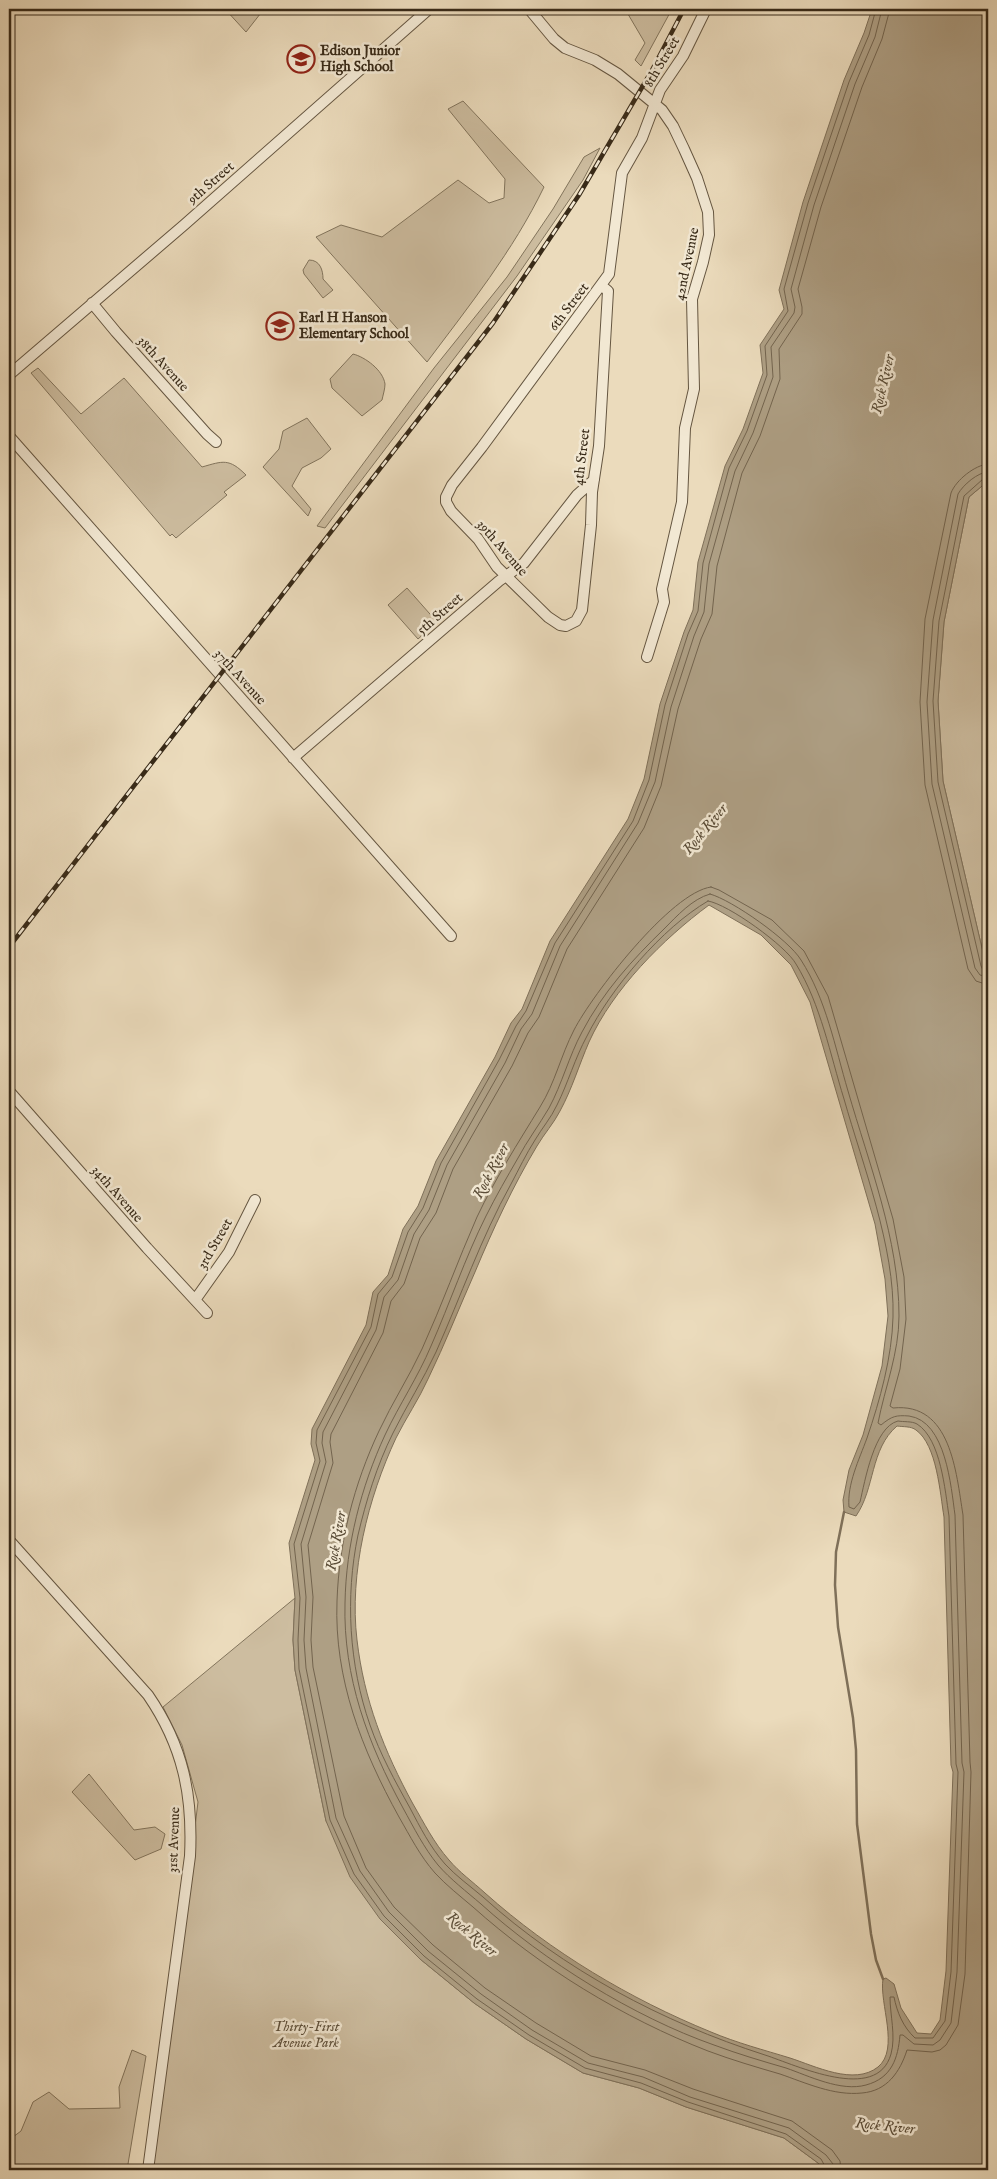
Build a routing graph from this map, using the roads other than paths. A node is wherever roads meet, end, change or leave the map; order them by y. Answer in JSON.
{"nodes":[{"id":1,"x":429,"y":9,"type":"edge"},
{"id":2,"x":529,"y":9,"type":"edge"},
{"id":3,"x":706,"y":9,"type":"edge"},
{"id":4,"x":654,"y":102,"type":"junction"},
{"id":5,"x":602,"y":286,"type":"junction"},
{"id":6,"x":92,"y":303,"type":"junction"},
{"id":7,"x":9,"y":375,"type":"edge"},
{"id":8,"x":9,"y":436,"type":"edge"},
{"id":9,"x":216,"y":442,"type":"dead end"},
{"id":10,"x":594,"y":480,"type":"junction"},
{"id":11,"x":446,"y":502,"type":"joint"},
{"id":12,"x":506,"y":576,"type":"junction"},
{"id":13,"x":566,"y":626,"type":"joint"},
{"id":14,"x":647,"y":657,"type":"dead end"},
{"id":15,"x":293,"y":758,"type":"junction"},
{"id":16,"x":452,"y":936,"type":"dead end"},
{"id":17,"x":9,"y":1091,"type":"edge"},
{"id":18,"x":255,"y":1200,"type":"dead end"},
{"id":19,"x":195,"y":1300,"type":"junction"},
{"id":20,"x":207,"y":1313,"type":"dead end"},
{"id":21,"x":9,"y":1540,"type":"edge"},
{"id":22,"x":148,"y":2170,"type":"edge"}],
"edges":[{"from":1,"to":6,"type":"street","name":"9th Street"},
{"from":2,"to":4,"type":"street","name":"42nd Avenue"},
{"from":3,"to":4,"type":"street","name":"8th Street"},
{"from":4,"to":5,"type":"street","name":"6th Street"},
{"from":4,"to":14,"type":"street","name":"42nd Avenue"},
{"from":5,"to":10,"type":"street","name":"4th Street"},
{"from":5,"to":11,"type":"street","name":"6th Street"},
{"from":6,"to":7,"type":"street","name":"9th Street"},
{"from":6,"to":9,"type":"street","name":"38th Avenue"},
{"from":8,"to":15,"type":"street","name":"37th Avenue"},
{"from":10,"to":12,"type":"street","name":"5th Street"},
{"from":10,"to":13,"type":"street","name":"4th Street"},
{"from":11,"to":12,"type":"street","name":"39th Avenue"},
{"from":12,"to":13,"type":"street","name":"39th Avenue"},
{"from":12,"to":15,"type":"street","name":"5th Street"},
{"from":15,"to":16,"type":"street","name":"37th Avenue"},
{"from":17,"to":19,"type":"street","name":"34th Avenue"},
{"from":18,"to":19,"type":"street","name":"3rd Street"},
{"from":19,"to":20,"type":"street","name":"34th Avenue"},
{"from":21,"to":22,"type":"street","name":"31st Avenue"}]}
